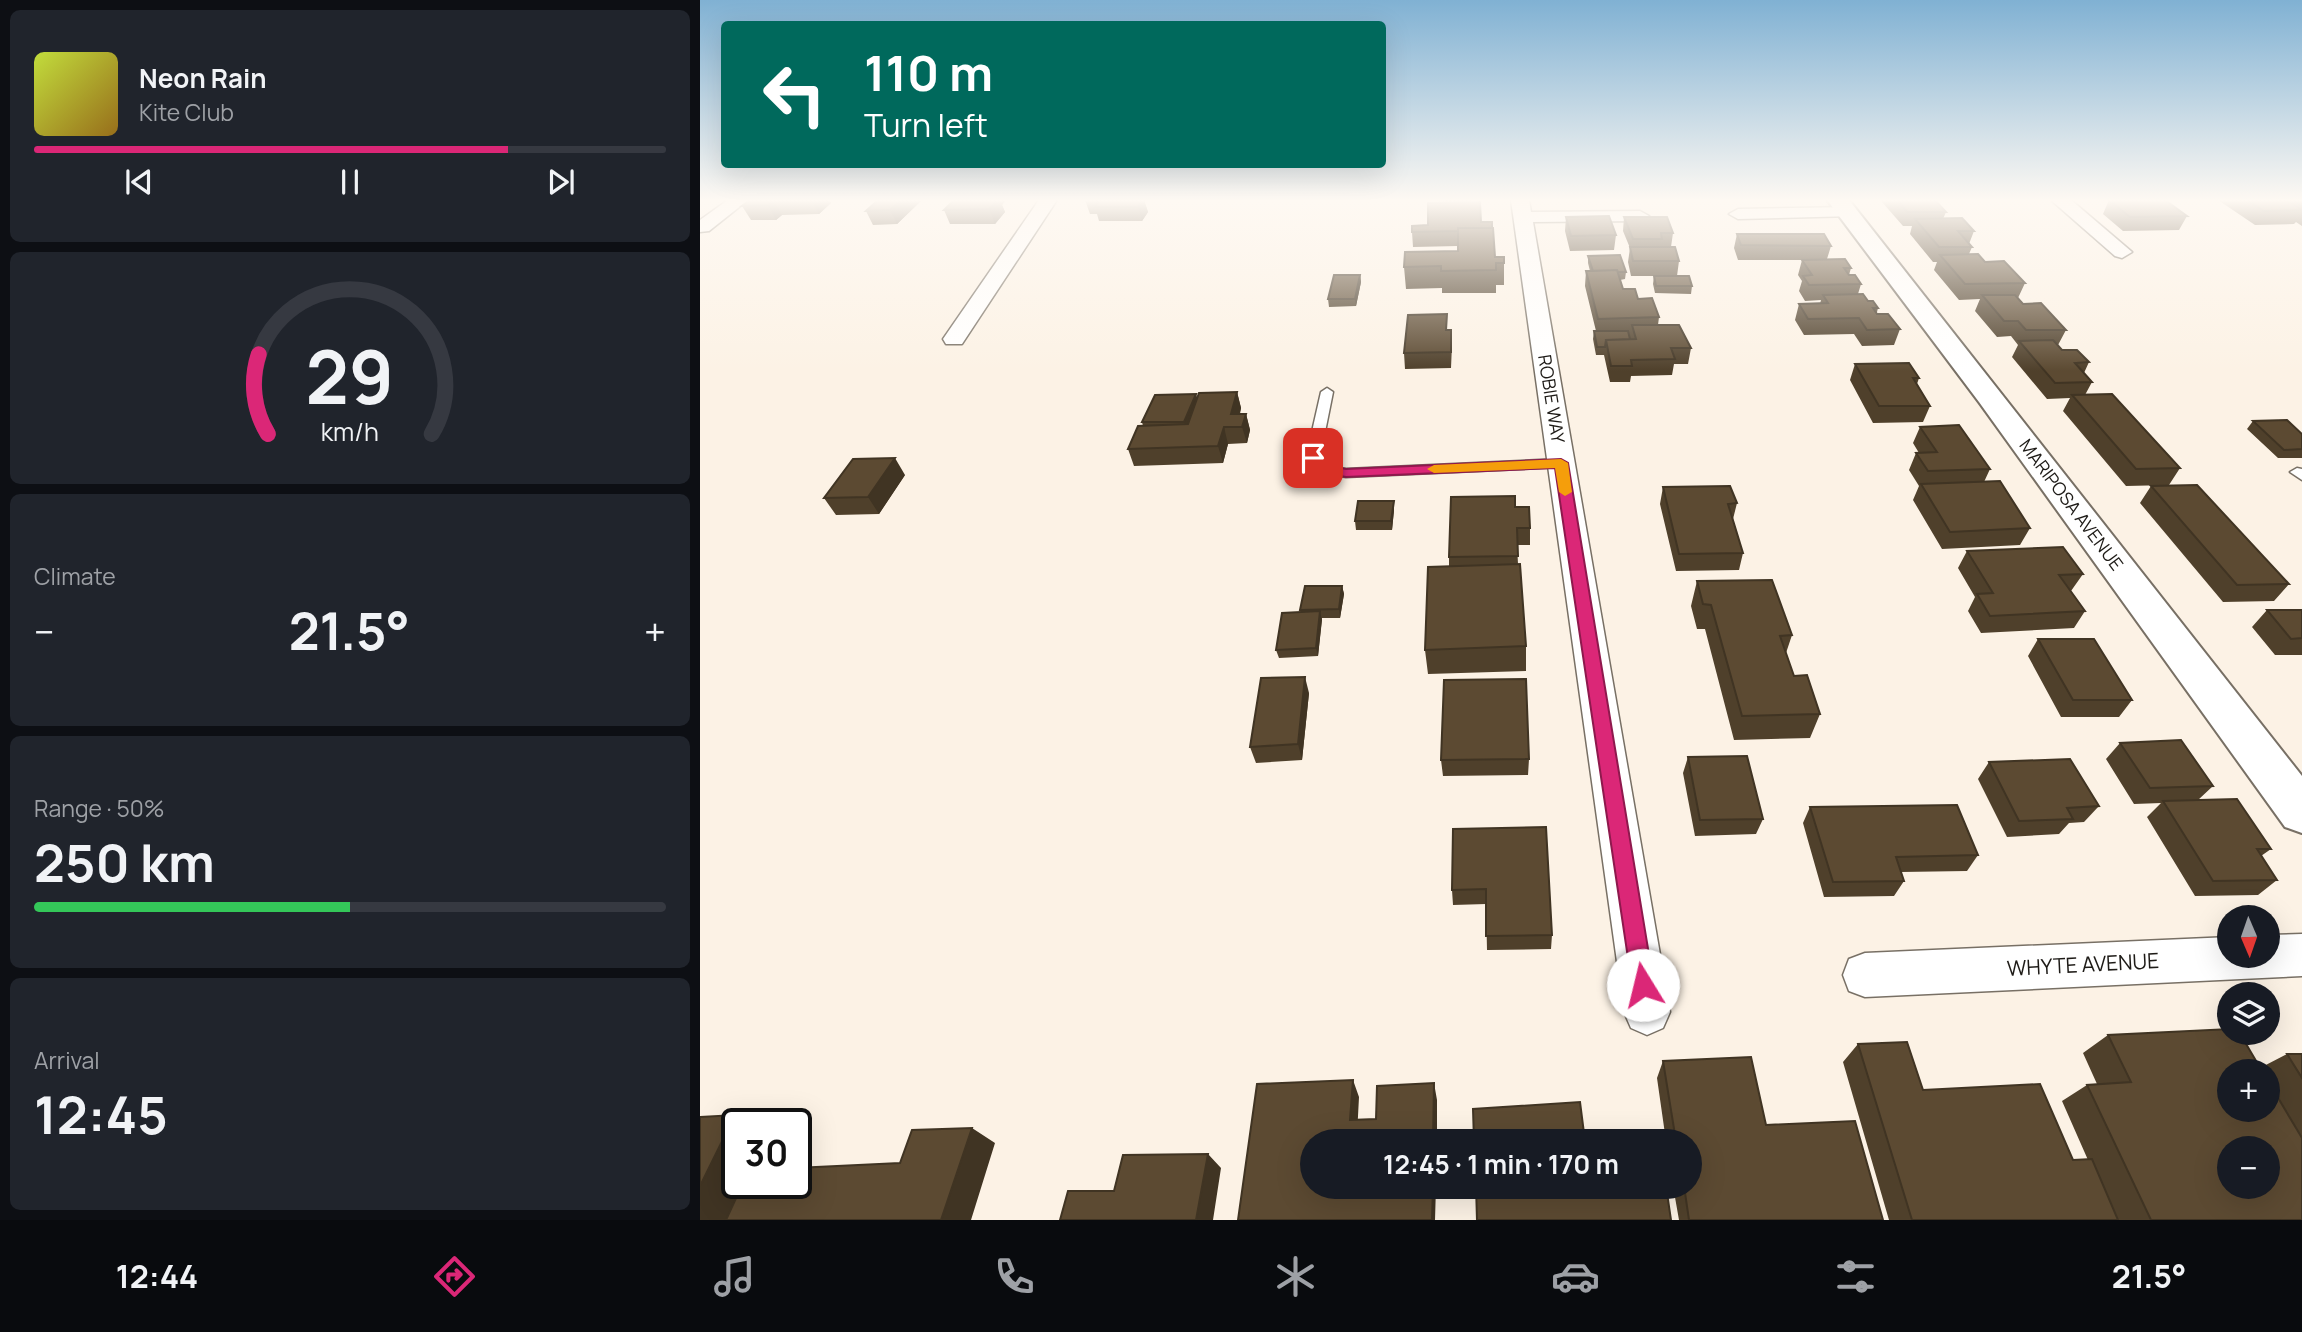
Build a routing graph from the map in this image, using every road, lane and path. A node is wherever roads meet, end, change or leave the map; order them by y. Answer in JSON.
{"nodes":[{"id":1,"x":1009,"y":257,"type":"edge"},
{"id":2,"x":1529,"y":257,"type":"edge"},
{"id":3,"x":1882,"y":257,"type":"edge"},
{"id":4,"x":954,"y":339,"type":"dead end"},
{"id":5,"x":1327,"y":391,"type":"dead end"},
{"id":6,"x":1561,"y":463,"type":"junction"},
{"id":7,"x":2302,"y":812,"type":"edge"},
{"id":8,"x":2302,"y":955,"type":"edge"},
{"id":9,"x":1865,"y":975,"type":"dead end"},
{"id":10,"x":1647,"y":1012,"type":"dead end"}],
"edges":[{"from":1,"to":4,"type":"street"},
{"from":2,"to":6,"type":"street","name":"ROBIE WAY"},
{"from":3,"to":7,"type":"street","name":"MARIPOSA AVENUE"},
{"from":5,"to":6,"type":"lane"},
{"from":6,"to":10,"type":"street","name":"ROBIE WAY"},
{"from":8,"to":9,"type":"street","name":"WHYTE AVENUE"}]}
